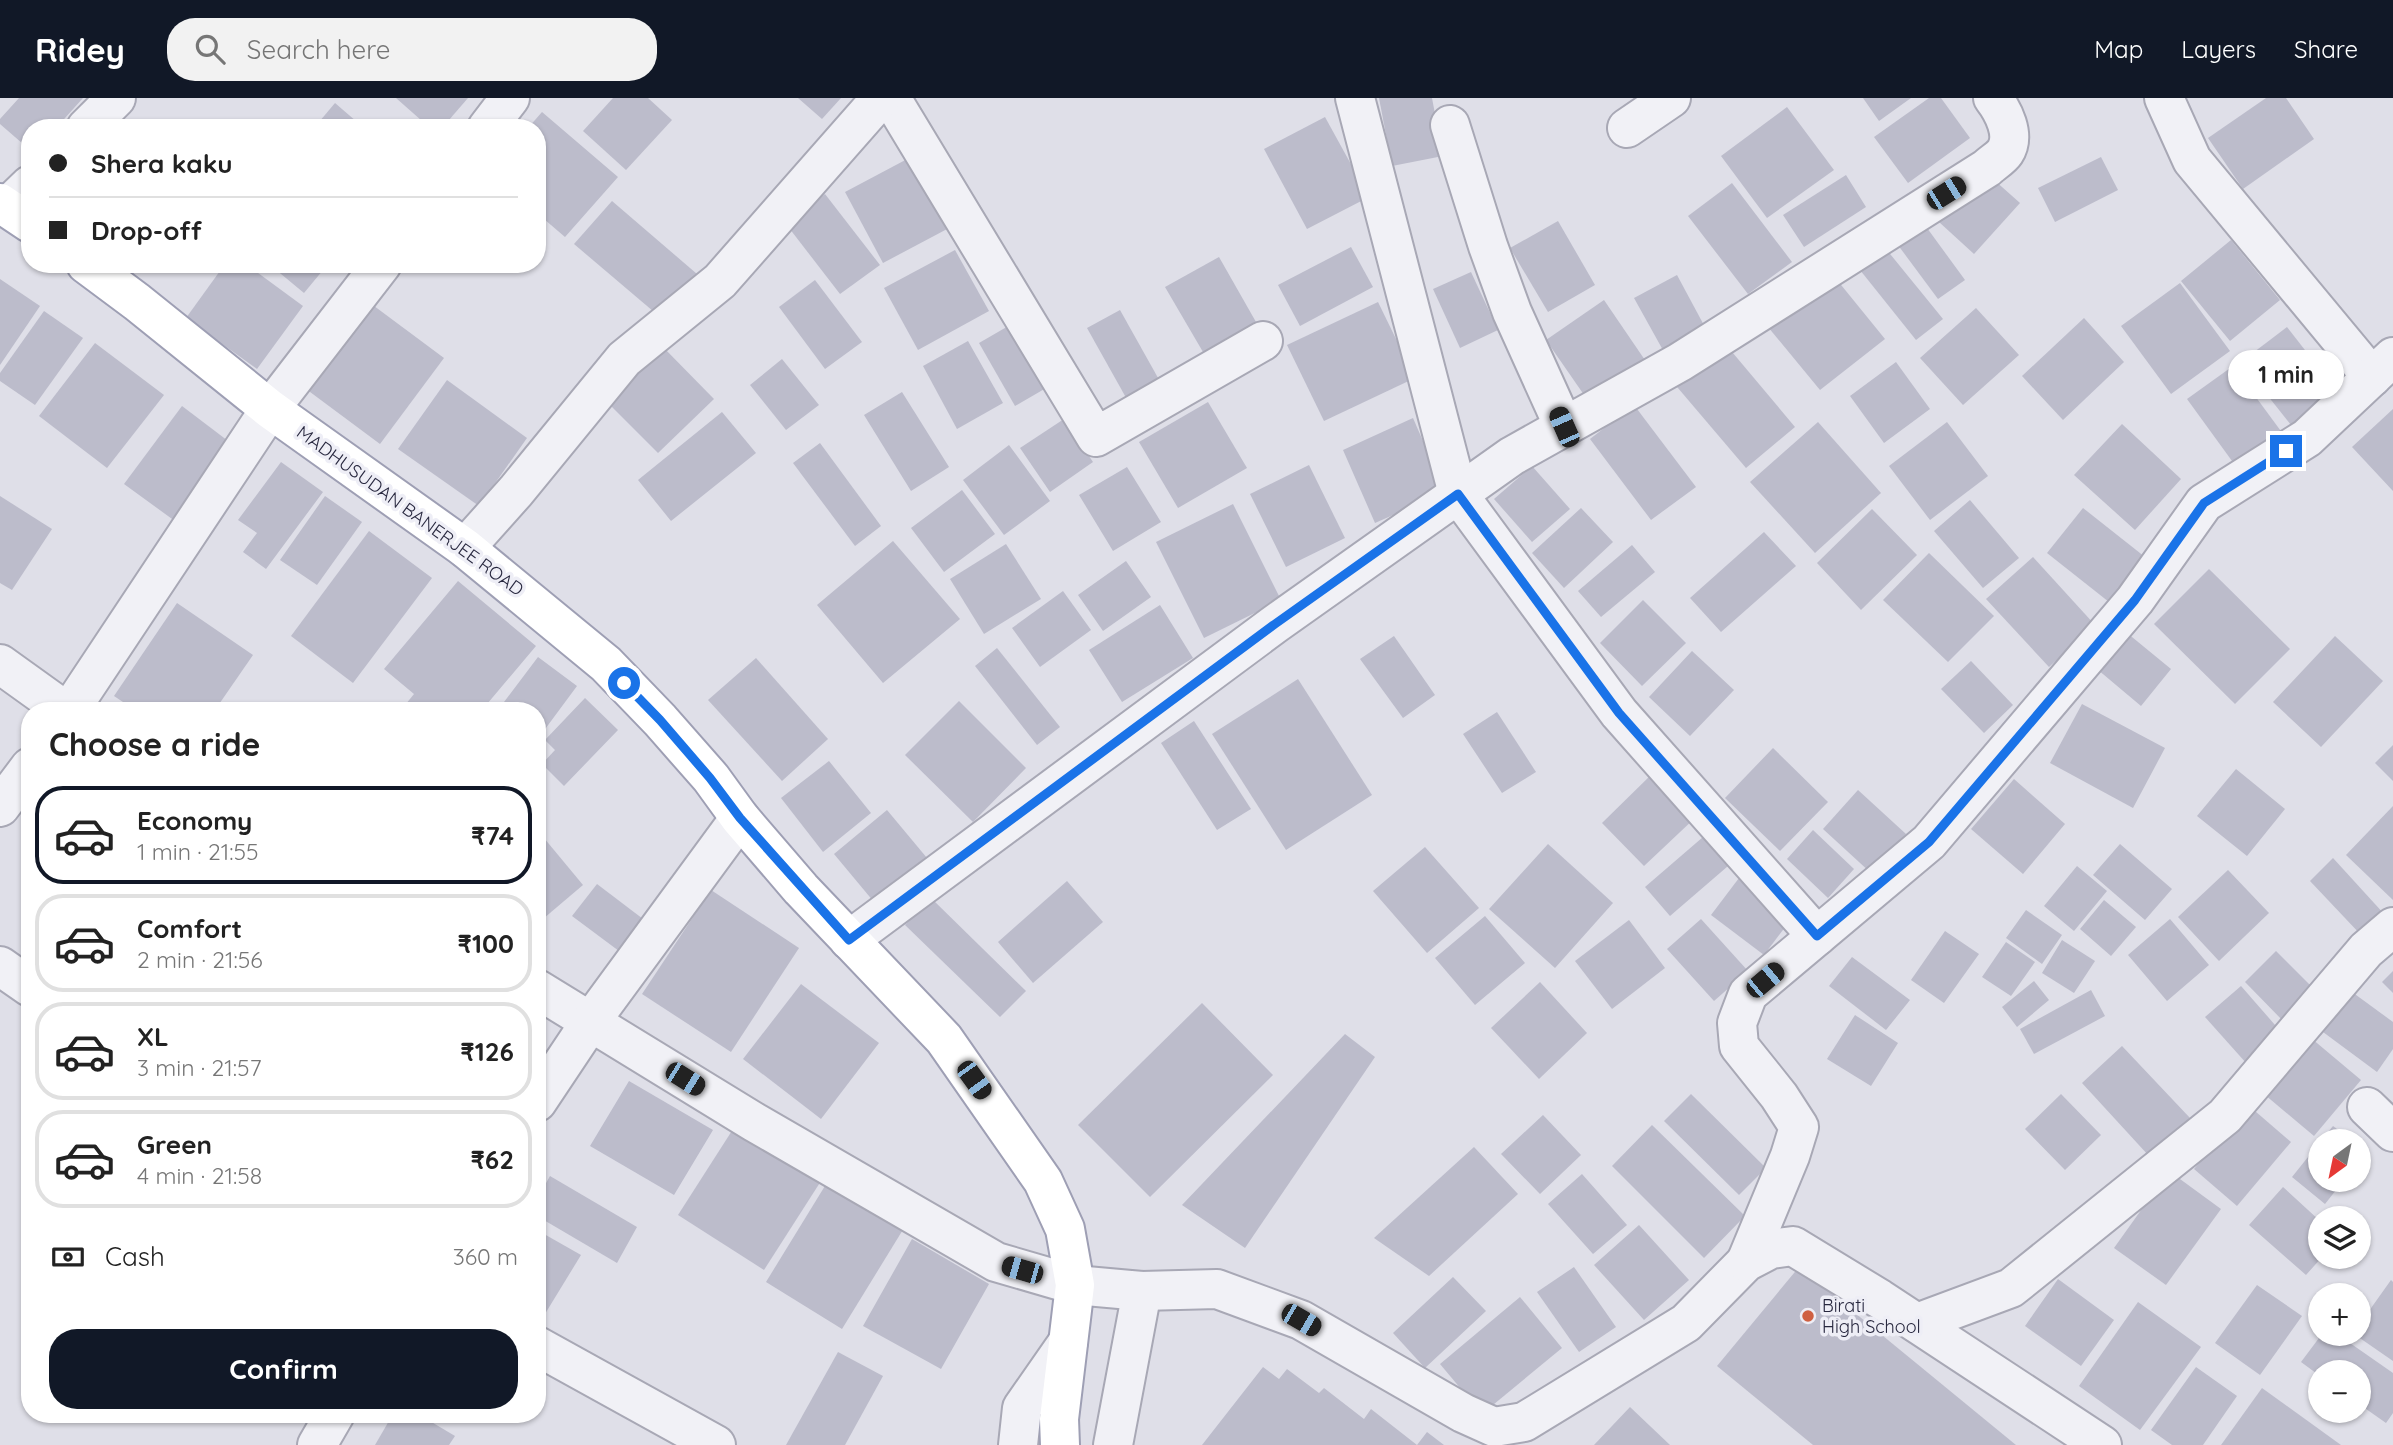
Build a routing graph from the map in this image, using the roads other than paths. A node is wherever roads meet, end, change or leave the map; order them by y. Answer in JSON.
{"nodes":[{"id":1,"x":116,"y":98,"type":"edge"},
{"id":2,"x":510,"y":98,"type":"edge"},
{"id":3,"x":881,"y":98,"type":"edge"},
{"id":4,"x":891,"y":98,"type":"edge"},
{"id":5,"x":1355,"y":98,"type":"edge"},
{"id":6,"x":1671,"y":98,"type":"edge"},
{"id":7,"x":1993,"y":98,"type":"edge"},
{"id":8,"x":2164,"y":98,"type":"edge"},
{"id":9,"x":95,"y":119,"type":"edge"},
{"id":10,"x":494,"y":119,"type":"edge"},
{"id":11,"x":1450,"y":125,"type":"dead end"},
{"id":12,"x":1626,"y":128,"type":"dead end"},
{"id":13,"x":98,"y":273,"type":"edge"},
{"id":14,"x":375,"y":273,"type":"edge"},
{"id":15,"x":1263,"y":341,"type":"dead end"},
{"id":16,"x":2383,"y":367,"type":"edge"},
{"id":17,"x":270,"y":409,"type":"junction"},
{"id":18,"x":1564,"y":427,"type":"junction"},
{"id":19,"x":1458,"y":494,"type":"junction"},
{"id":20,"x":465,"y":548,"type":"junction"},
{"id":21,"x":0,"y":664,"type":"edge"},
{"id":22,"x":53,"y":702,"type":"edge"},
{"id":23,"x":76,"y":702,"type":"edge"},
{"id":24,"x":21,"y":779,"type":"edge"},
{"id":25,"x":0,"y":807,"type":"edge"},
{"id":26,"x":740,"y":818,"type":"junction"},
{"id":27,"x":2393,"y":927,"type":"edge"},
{"id":28,"x":1817,"y":936,"type":"junction"},
{"id":29,"x":849,"y":940,"type":"junction"},
{"id":30,"x":0,"y":966,"type":"edge"},
{"id":31,"x":21,"y":981,"type":"edge"},
{"id":32,"x":546,"y":994,"type":"edge"},
{"id":33,"x":591,"y":1021,"type":"junction"},
{"id":34,"x":546,"y":1088,"type":"edge"},
{"id":35,"x":1746,"y":1262,"type":"junction"},
{"id":36,"x":1075,"y":1285,"type":"junction"},
{"id":37,"x":1142,"y":1291,"type":"junction"},
{"id":38,"x":1917,"y":1323,"type":"junction"},
{"id":39,"x":1068,"y":1342,"type":"junction"},
{"id":40,"x":546,"y":1351,"type":"edge"},
{"id":41,"x":330,"y":1423,"type":"edge"},
{"id":42,"x":1060,"y":1432,"type":"edge"},
{"id":43,"x":1502,"y":1436,"type":"edge"},
{"id":44,"x":317,"y":1445,"type":"edge"},
{"id":45,"x":716,"y":1445,"type":"edge"},
{"id":46,"x":1018,"y":1445,"type":"edge"},
{"id":47,"x":1113,"y":1445,"type":"edge"},
{"id":48,"x":2102,"y":1445,"type":"edge"}],
"edges":[{"from":1,"to":9,"type":"street"},
{"from":2,"to":10,"type":"street"},
{"from":3,"to":20,"type":"street"},
{"from":4,"to":15,"type":"street"},
{"from":5,"to":19,"type":"street"},
{"from":6,"to":12,"type":"street"},
{"from":7,"to":18,"type":"street"},
{"from":8,"to":16,"type":"street"},
{"from":11,"to":18,"type":"street"},
{"from":13,"to":17,"type":"main road","name":"MADHUSUDAN BANERJEE ROAD"},
{"from":14,"to":17,"type":"street"},
{"from":16,"to":28,"type":"street"},
{"from":17,"to":20,"type":"main road","name":"MADHUSUDAN BANERJEE ROAD"},
{"from":17,"to":23,"type":"street"},
{"from":18,"to":19,"type":"street"},
{"from":19,"to":28,"type":"street"},
{"from":19,"to":29,"type":"street"},
{"from":20,"to":26,"type":"main road","name":"MADHUSUDAN BANERJEE ROAD"},
{"from":21,"to":22,"type":"street"},
{"from":24,"to":25,"type":"street"},
{"from":26,"to":29,"type":"main road","name":"MADHUSUDAN BANERJEE ROAD"},
{"from":26,"to":33,"type":"street"},
{"from":27,"to":38,"type":"street"},
{"from":28,"to":35,"type":"street"},
{"from":29,"to":36,"type":"main road","name":"MADHUSUDAN BANERJEE ROAD"},
{"from":30,"to":31,"type":"street"},
{"from":32,"to":33,"type":"street"},
{"from":33,"to":34,"type":"street"},
{"from":33,"to":36,"type":"street"},
{"from":35,"to":38,"type":"street"},
{"from":35,"to":43,"type":"street"},
{"from":36,"to":37,"type":"street"},
{"from":36,"to":39,"type":"main road","name":"MADHUSUDAN BANERJEE ROAD"},
{"from":37,"to":43,"type":"street"},
{"from":37,"to":47,"type":"street"},
{"from":38,"to":48,"type":"street"},
{"from":39,"to":42,"type":"main road","name":"MADHUSUDAN BANERJEE ROAD"},
{"from":39,"to":46,"type":"street"},
{"from":40,"to":45,"type":"street"},
{"from":41,"to":44,"type":"street"}]}
